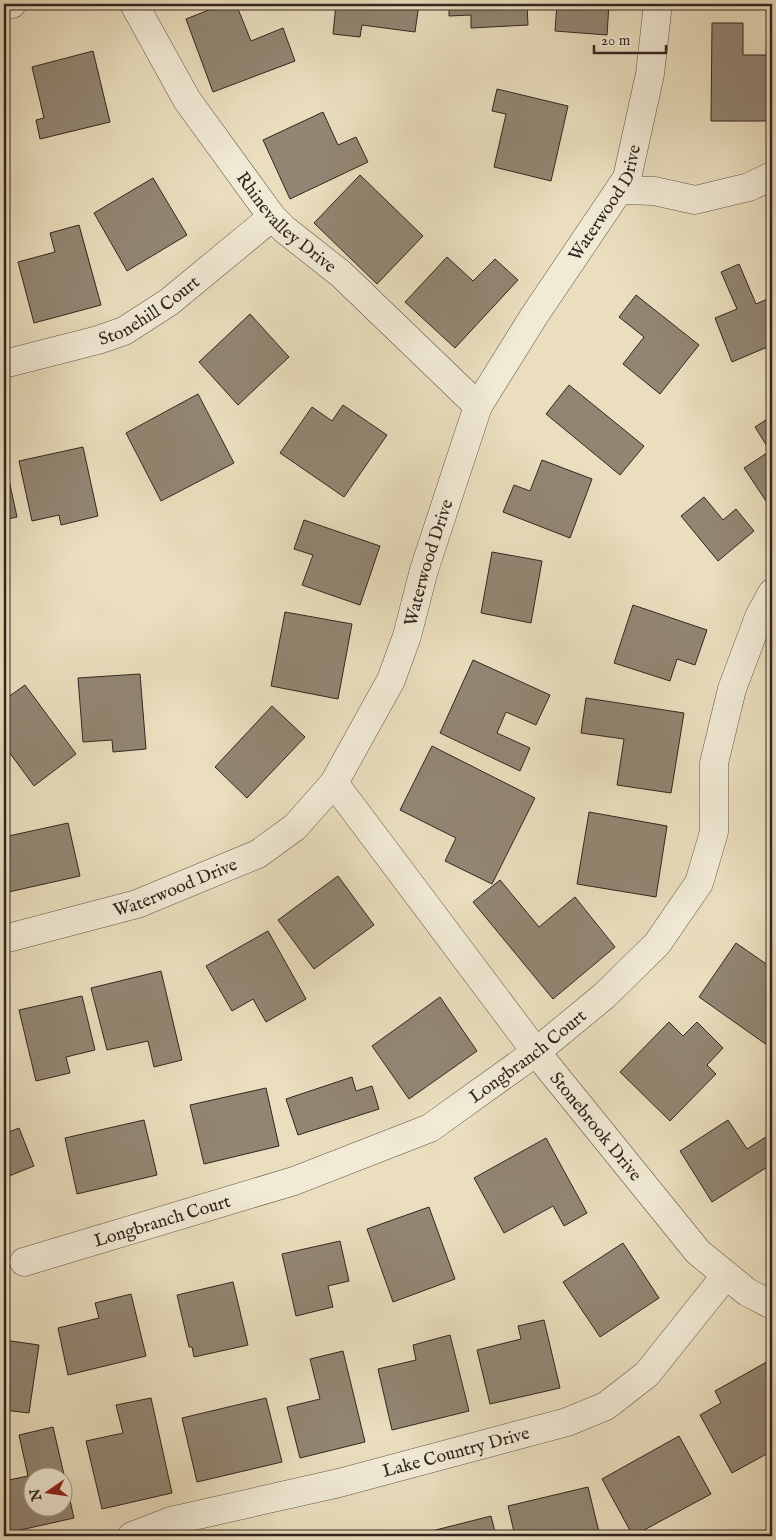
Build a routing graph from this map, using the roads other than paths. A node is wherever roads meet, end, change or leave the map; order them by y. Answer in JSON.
{"nodes":[{"id":1,"x":12,"y":4,"type":"edge"},
{"id":2,"x":134,"y":4,"type":"edge"},
{"id":3,"x":658,"y":4,"type":"edge"},
{"id":4,"x":4,"y":5,"type":"edge"},
{"id":5,"x":772,"y":176,"type":"edge"},
{"id":6,"x":620,"y":190,"type":"junction"},
{"id":7,"x":272,"y":216,"type":"junction"},
{"id":8,"x":4,"y":364,"type":"edge"},
{"id":9,"x":478,"y":406,"type":"junction"},
{"id":10,"x":772,"y":593,"type":"edge"},
{"id":11,"x":334,"y":783,"type":"junction"},
{"id":12,"x":4,"y":939,"type":"edge"},
{"id":13,"x":536,"y":1052,"type":"junction"},
{"id":14,"x":24,"y":1262,"type":"dead end"},
{"id":15,"x":726,"y":1275,"type":"junction"},
{"id":16,"x":772,"y":1305,"type":"edge"},
{"id":17,"x":132,"y":1536,"type":"edge"}],
"edges":[{"from":1,"to":4,"type":"street"},
{"from":2,"to":7,"type":"street","name":"Rhinevalley Drive"},
{"from":3,"to":6,"type":"street","name":"Waterwood Drive"},
{"from":5,"to":6,"type":"street"},
{"from":6,"to":9,"type":"street","name":"Waterwood Drive"},
{"from":7,"to":8,"type":"street","name":"Stonehill Court"},
{"from":7,"to":9,"type":"street","name":"Rhinevalley Drive"},
{"from":9,"to":11,"type":"street","name":"Waterwood Drive"},
{"from":10,"to":13,"type":"street","name":"Longbranch Court"},
{"from":11,"to":12,"type":"street","name":"Waterwood Drive"},
{"from":11,"to":13,"type":"street","name":"Stonebrook Drive"},
{"from":13,"to":14,"type":"street","name":"Longbranch Court"},
{"from":13,"to":15,"type":"street","name":"Stonebrook Drive"},
{"from":15,"to":16,"type":"street","name":"Stonebrook Drive"},
{"from":15,"to":17,"type":"street","name":"Lake Country Drive"}]}
